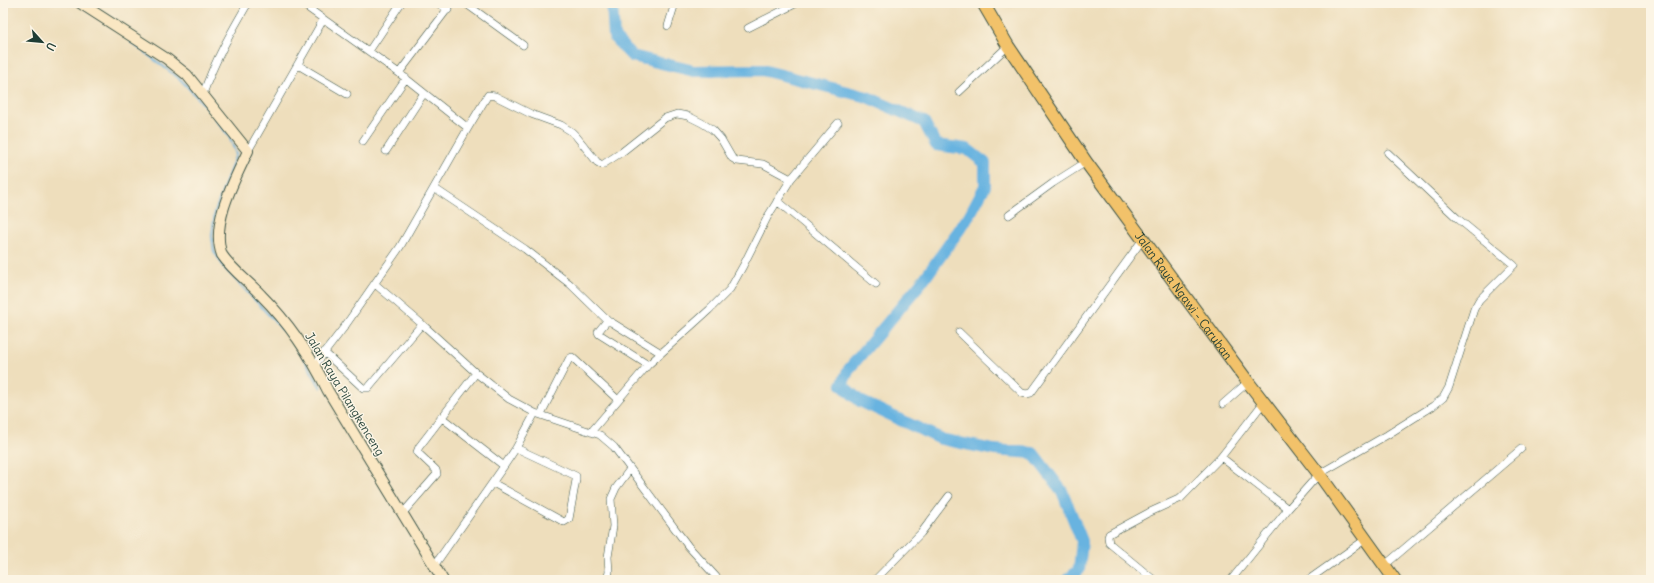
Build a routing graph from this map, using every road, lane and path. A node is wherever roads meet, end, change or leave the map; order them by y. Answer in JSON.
{"nodes":[{"id":1,"x":80,"y":3,"type":"edge"},
{"id":2,"x":248,"y":3,"type":"edge"},
{"id":3,"x":301,"y":3,"type":"edge"},
{"id":4,"x":401,"y":3,"type":"edge"},
{"id":5,"x":438,"y":3,"type":"edge"},
{"id":6,"x":452,"y":3,"type":"edge"},
{"id":7,"x":465,"y":3,"type":"edge"},
{"id":8,"x":675,"y":3,"type":"edge"},
{"id":9,"x":797,"y":3,"type":"edge"},
{"id":10,"x":983,"y":3,"type":"edge"},
{"id":11,"x":448,"y":10,"type":"junction"},
{"id":12,"x":323,"y":20,"type":"junction"},
{"id":13,"x":668,"y":26,"type":"dead end"},
{"id":14,"x":748,"y":28,"type":"dead end"},
{"id":15,"x":522,"y":45,"type":"dead end"},
{"id":16,"x":1008,"y":46,"type":"junction"},
{"id":17,"x":369,"y":51,"type":"junction"},
{"id":18,"x":298,"y":65,"type":"junction"},
{"id":19,"x":399,"y":73,"type":"junction"},
{"id":20,"x":406,"y":78,"type":"junction"},
{"id":21,"x":959,"y":92,"type":"dead end"},
{"id":22,"x":424,"y":93,"type":"junction"},
{"id":23,"x":203,"y":94,"type":"junction"},
{"id":24,"x":347,"y":94,"type":"dead end"},
{"id":25,"x":838,"y":123,"type":"dead end"},
{"id":26,"x":468,"y":128,"type":"junction"},
{"id":27,"x":363,"y":141,"type":"dead end"},
{"id":28,"x":248,"y":151,"type":"junction"},
{"id":29,"x":386,"y":151,"type":"dead end"},
{"id":30,"x":1388,"y":152,"type":"dead end"},
{"id":31,"x":1086,"y":162,"type":"junction"},
{"id":32,"x":791,"y":179,"type":"junction"},
{"id":33,"x":434,"y":188,"type":"junction"},
{"id":34,"x":777,"y":201,"type":"junction"},
{"id":35,"x":1009,"y":215,"type":"dead end"},
{"id":36,"x":1143,"y":239,"type":"junction"},
{"id":37,"x":375,"y":284,"type":"junction"},
{"id":38,"x":876,"y":284,"type":"dead end"},
{"id":39,"x":608,"y":321,"type":"junction"},
{"id":40,"x":422,"y":324,"type":"junction"},
{"id":41,"x":959,"y":332,"type":"dead end"},
{"id":42,"x":324,"y":352,"type":"junction"},
{"id":43,"x":661,"y":353,"type":"junction"},
{"id":44,"x":315,"y":365,"type":"junction"},
{"id":45,"x":648,"y":366,"type":"junction"},
{"id":46,"x":476,"y":373,"type":"junction"},
{"id":47,"x":1248,"y":382,"type":"junction"},
{"id":48,"x":618,"y":400,"type":"junction"},
{"id":49,"x":1264,"y":402,"type":"junction"},
{"id":50,"x":1223,"y":404,"type":"dead end"},
{"id":51,"x":538,"y":413,"type":"junction"},
{"id":52,"x":441,"y":417,"type":"junction"},
{"id":53,"x":591,"y":432,"type":"junction"},
{"id":54,"x":516,"y":448,"type":"junction"},
{"id":55,"x":1521,"y":449,"type":"dead end"},
{"id":56,"x":1220,"y":457,"type":"junction"},
{"id":57,"x":504,"y":466,"type":"junction"},
{"id":58,"x":630,"y":468,"type":"junction"},
{"id":59,"x":1319,"y":474,"type":"junction"},
{"id":60,"x":492,"y":484,"type":"junction"},
{"id":61,"x":949,"y":496,"type":"dead end"},
{"id":62,"x":1288,"y":509,"type":"junction"},
{"id":63,"x":402,"y":514,"type":"junction"},
{"id":64,"x":1366,"y":539,"type":"junction"},
{"id":65,"x":1385,"y":565,"type":"junction"},
{"id":66,"x":434,"y":566,"type":"junction"},
{"id":67,"x":443,"y":580,"type":"edge"},
{"id":68,"x":607,"y":580,"type":"edge"},
{"id":69,"x":719,"y":580,"type":"edge"},
{"id":70,"x":875,"y":580,"type":"edge"},
{"id":71,"x":1154,"y":580,"type":"edge"},
{"id":72,"x":1231,"y":580,"type":"edge"},
{"id":73,"x":1308,"y":580,"type":"edge"},
{"id":74,"x":1395,"y":580,"type":"edge"}],
"edges":[{"from":1,"to":23,"type":"main road"},
{"from":2,"to":23,"type":"street"},
{"from":3,"to":12,"type":"street"},
{"from":4,"to":17,"type":"street"},
{"from":5,"to":11,"type":"street"},
{"from":6,"to":11,"type":"street"},
{"from":7,"to":15,"type":"street"},
{"from":8,"to":13,"type":"street"},
{"from":9,"to":14,"type":"street"},
{"from":10,"to":16,"type":"highway","name":"Jalan Raya Ngawi - Caruban"},
{"from":11,"to":19,"type":"street"},
{"from":12,"to":17,"type":"street"},
{"from":12,"to":18,"type":"street"},
{"from":16,"to":21,"type":"street"},
{"from":16,"to":31,"type":"highway","name":"Jalan Raya Ngawi - Caruban"},
{"from":17,"to":19,"type":"street"},
{"from":18,"to":24,"type":"street"},
{"from":18,"to":28,"type":"street"},
{"from":19,"to":20,"type":"street"},
{"from":20,"to":22,"type":"street"},
{"from":20,"to":27,"type":"street"},
{"from":22,"to":26,"type":"street"},
{"from":22,"to":29,"type":"street"},
{"from":23,"to":28,"type":"main road"},
{"from":25,"to":32,"type":"street"},
{"from":26,"to":32,"type":"street"},
{"from":26,"to":33,"type":"street"},
{"from":28,"to":44,"type":"main road","name":"Jalan Raya Pilangkenceng"},
{"from":30,"to":59,"type":"street"},
{"from":31,"to":35,"type":"street"},
{"from":31,"to":36,"type":"highway","name":"Jalan Raya Ngawi - Caruban"},
{"from":32,"to":34,"type":"street"},
{"from":33,"to":37,"type":"street"},
{"from":33,"to":39,"type":"street"},
{"from":34,"to":38,"type":"street"},
{"from":34,"to":43,"type":"street"},
{"from":36,"to":41,"type":"street"},
{"from":36,"to":47,"type":"highway","name":"Jalan Raya Ngawi - Caruban"},
{"from":37,"to":40,"type":"street"},
{"from":37,"to":42,"type":"street"},
{"from":39,"to":43,"type":"street"},
{"from":39,"to":45,"type":"street"},
{"from":40,"to":42,"type":"street"},
{"from":40,"to":46,"type":"street"},
{"from":42,"to":44,"type":"street"},
{"from":43,"to":45,"type":"street"},
{"from":44,"to":63,"type":"main road","name":"Jalan Raya Pilangkenceng"},
{"from":45,"to":48,"type":"street"},
{"from":46,"to":51,"type":"street"},
{"from":46,"to":52,"type":"street"},
{"from":47,"to":49,"type":"highway","name":"Jalan Raya Ngawi - Caruban"},
{"from":47,"to":50,"type":"street"},
{"from":48,"to":51,"type":"street"},
{"from":48,"to":53,"type":"street"},
{"from":49,"to":56,"type":"street"},
{"from":49,"to":59,"type":"highway","name":"Jalan Raya Ngawi - Caruban"},
{"from":51,"to":53,"type":"street"},
{"from":51,"to":54,"type":"street"},
{"from":52,"to":57,"type":"street"},
{"from":52,"to":63,"type":"street"},
{"from":53,"to":58,"type":"street"},
{"from":54,"to":57,"type":"street"},
{"from":54,"to":60,"type":"street"},
{"from":55,"to":65,"type":"street"},
{"from":56,"to":62,"type":"street"},
{"from":56,"to":71,"type":"street"},
{"from":57,"to":60,"type":"street"},
{"from":58,"to":68,"type":"street"},
{"from":58,"to":69,"type":"street"},
{"from":59,"to":62,"type":"street"},
{"from":59,"to":64,"type":"highway","name":"Jalan Raya Ngawi - Caruban"},
{"from":60,"to":66,"type":"street"},
{"from":61,"to":70,"type":"street"},
{"from":62,"to":72,"type":"street"},
{"from":63,"to":66,"type":"main road","name":"Jalan Raya Pilangkenceng"},
{"from":64,"to":65,"type":"highway","name":"Jalan Raya Ngawi - Caruban"},
{"from":64,"to":73,"type":"street"},
{"from":65,"to":74,"type":"highway","name":"Jalan Raya Ngawi - Caruban"},
{"from":66,"to":67,"type":"main road","name":"Jalan Raya Pilangkenceng"}]}
